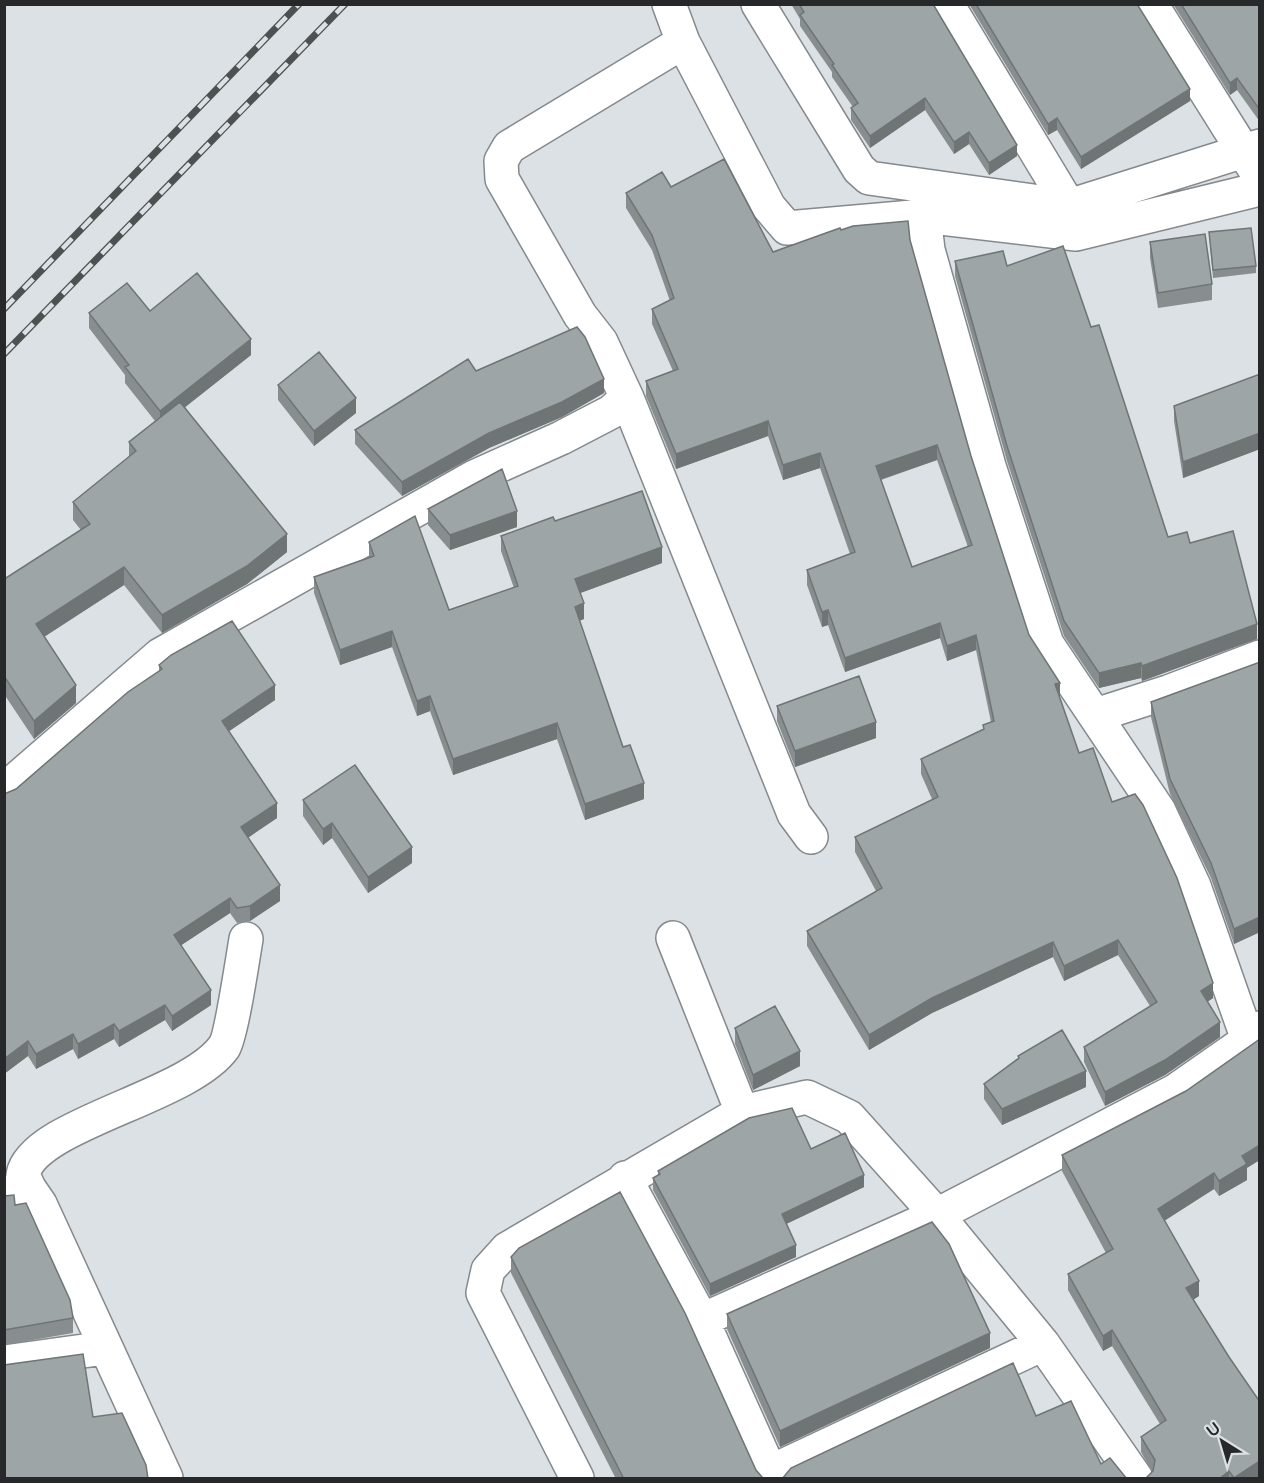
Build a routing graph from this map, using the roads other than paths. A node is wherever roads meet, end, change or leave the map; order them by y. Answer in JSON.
{"nodes":[{"id":1,"x":669,"y":4,"type":"edge"},
{"id":2,"x":758,"y":4,"type":"edge"},
{"id":3,"x":947,"y":4,"type":"edge"},
{"id":4,"x":1151,"y":4,"type":"edge"},
{"id":5,"x":683,"y":42,"type":"junction"},
{"id":6,"x":1252,"y":148,"type":"edge"},
{"id":7,"x":1260,"y":178,"type":"edge"},
{"id":8,"x":1260,"y":189,"type":"edge"},
{"id":9,"x":1069,"y":206,"type":"junction"},
{"id":10,"x":924,"y":216,"type":"junction"},
{"id":11,"x":627,"y":398,"type":"junction"},
{"id":12,"x":1260,"y":657,"type":"edge"},
{"id":13,"x":1096,"y":715,"type":"junction"},
{"id":14,"x":4,"y":790,"type":"edge"},
{"id":15,"x":811,"y":837,"type":"dead end"},
{"id":16,"x":673,"y":938,"type":"dead end"},
{"id":17,"x":246,"y":939,"type":"dead end"},
{"id":18,"x":1254,"y":1034,"type":"edge"},
{"id":19,"x":742,"y":1112,"type":"junction"},
{"id":20,"x":625,"y":1178,"type":"junction"},
{"id":21,"x":17,"y":1190,"type":"edge"},
{"id":22,"x":937,"y":1215,"type":"junction"},
{"id":23,"x":702,"y":1320,"type":"junction"},
{"id":24,"x":1043,"y":1344,"type":"junction"},
{"id":25,"x":105,"y":1348,"type":"junction"},
{"id":26,"x":4,"y":1362,"type":"edge"},
{"id":27,"x":771,"y":1475,"type":"edge"},
{"id":28,"x":1132,"y":1477,"type":"edge"},
{"id":29,"x":166,"y":1479,"type":"edge"},
{"id":30,"x":577,"y":1479,"type":"edge"}],
"edges":[{"from":1,"to":5,"type":"street"},
{"from":2,"to":9,"type":"street"},
{"from":3,"to":9,"type":"street"},
{"from":4,"to":6,"type":"street"},
{"from":5,"to":10,"type":"street"},
{"from":5,"to":11,"type":"street"},
{"from":6,"to":7,"type":"street"},
{"from":6,"to":9,"type":"street"},
{"from":8,"to":10,"type":"street"},
{"from":10,"to":13,"type":"street"},
{"from":11,"to":14,"type":"street"},
{"from":11,"to":15,"type":"street"},
{"from":12,"to":13,"type":"street"},
{"from":13,"to":18,"type":"street"},
{"from":16,"to":19,"type":"street"},
{"from":17,"to":21,"type":"street"},
{"from":18,"to":22,"type":"street"},
{"from":19,"to":20,"type":"street"},
{"from":19,"to":22,"type":"street"},
{"from":20,"to":23,"type":"street"},
{"from":20,"to":30,"type":"street"},
{"from":21,"to":25,"type":"street"},
{"from":22,"to":23,"type":"street"},
{"from":22,"to":24,"type":"street"},
{"from":23,"to":27,"type":"street"},
{"from":24,"to":27,"type":"street"},
{"from":24,"to":28,"type":"street"},
{"from":25,"to":26,"type":"street"},
{"from":25,"to":29,"type":"street"}]}
